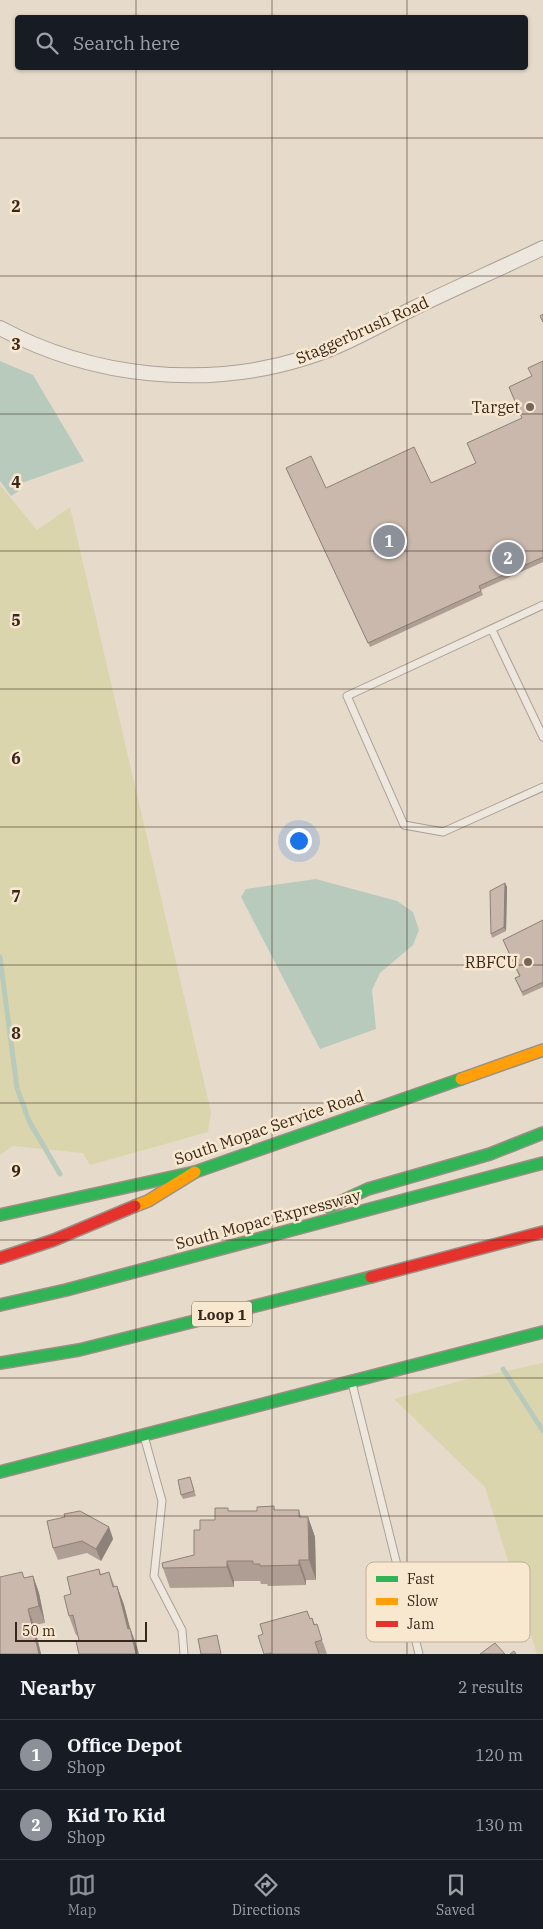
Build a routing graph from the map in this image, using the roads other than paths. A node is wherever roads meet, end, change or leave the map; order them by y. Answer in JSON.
{"nodes":[{"id":1,"x":543,"y":248,"type":"edge"},
{"id":2,"x":0,"y":328,"type":"edge"},
{"id":3,"x":543,"y":605,"type":"edge"},
{"id":4,"x":492,"y":630,"type":"junction"},
{"id":5,"x":543,"y":736,"type":"edge"},
{"id":6,"x":543,"y":787,"type":"edge"},
{"id":7,"x":543,"y":1050,"type":"edge"},
{"id":8,"x":543,"y":1133,"type":"edge"},
{"id":9,"x":543,"y":1163,"type":"edge"},
{"id":10,"x":195,"y":1172,"type":"junction"},
{"id":11,"x":0,"y":1215,"type":"edge"},
{"id":12,"x":543,"y":1232,"type":"edge"},
{"id":13,"x":257,"y":1239,"type":"junction"},
{"id":14,"x":0,"y":1258,"type":"edge"},
{"id":15,"x":490,"y":1258,"type":"dead end"},
{"id":16,"x":443,"y":1259,"type":"junction"},
{"id":17,"x":0,"y":1305,"type":"edge"},
{"id":18,"x":543,"y":1332,"type":"edge"},
{"id":19,"x":0,"y":1364,"type":"edge"},
{"id":20,"x":352,"y":1381,"type":"junction"},
{"id":21,"x":144,"y":1436,"type":"junction"},
{"id":22,"x":0,"y":1472,"type":"edge"},
{"id":23,"x":396,"y":1562,"type":"edge"},
{"id":24,"x":184,"y":1654,"type":"edge"}],
"edges":[{"from":1,"to":2,"type":"street","name":"Staggerbrush Road"},
{"from":3,"to":4,"type":"lane"},
{"from":4,"to":5,"type":"lane"},
{"from":4,"to":6,"type":"lane"},
{"from":7,"to":10,"type":"main road","name":"South Mopac Service Road"},
{"from":8,"to":13,"type":"main road"},
{"from":9,"to":13,"type":"main road","name":"South Mopac Expressway"},
{"from":10,"to":11,"type":"main road","name":"South Mopac Service Road"},
{"from":10,"to":14,"type":"main road"},
{"from":12,"to":16,"type":"main road","number":"Loop 1"},
{"from":13,"to":17,"type":"main road","name":"South Mopac Expressway"},
{"from":15,"to":16,"type":"main road"},
{"from":16,"to":19,"type":"main road","number":"Loop 1"},
{"from":18,"to":20,"type":"main road"},
{"from":20,"to":21,"type":"main road"},
{"from":20,"to":23,"type":"lane"},
{"from":21,"to":22,"type":"main road"},
{"from":21,"to":24,"type":"lane"}]}
